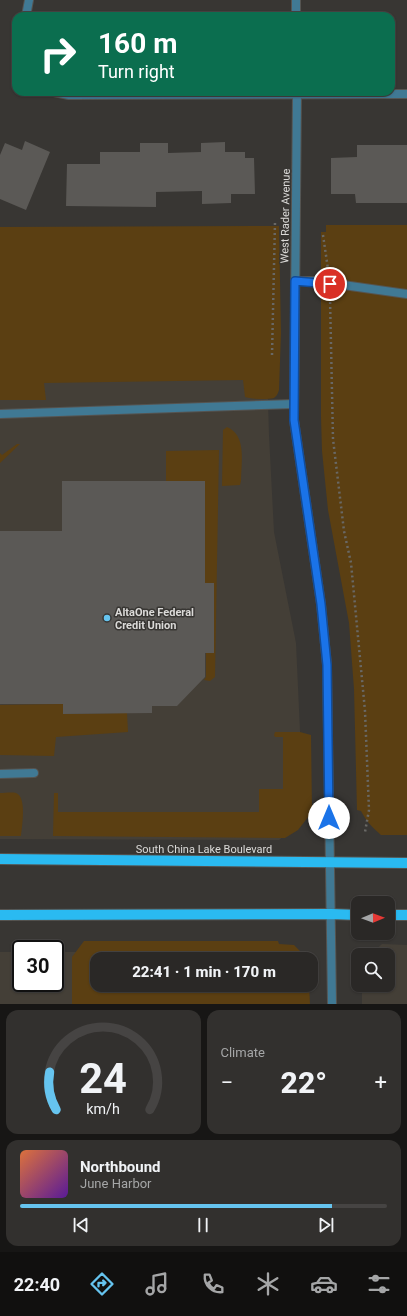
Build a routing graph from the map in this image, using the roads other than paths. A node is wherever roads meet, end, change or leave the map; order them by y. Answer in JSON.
{"nodes":[{"id":1,"x":29,"y":0,"type":"edge"},
{"id":2,"x":296,"y":0,"type":"edge"},
{"id":3,"x":27,"y":12,"type":"edge"},
{"id":4,"x":296,"y":12,"type":"edge"},
{"id":5,"x":395,"y":94,"type":"edge"},
{"id":6,"x":407,"y":94,"type":"edge"},
{"id":7,"x":297,"y":96,"type":"edge"},
{"id":8,"x":295,"y":281,"type":"junction"},
{"id":9,"x":407,"y":294,"type":"edge"},
{"id":10,"x":294,"y":404,"type":"junction"},
{"id":11,"x":0,"y":414,"type":"edge"},
{"id":12,"x":34,"y":773,"type":"dead end"},
{"id":13,"x":0,"y":774,"type":"edge"},
{"id":14,"x":0,"y":859,"type":"edge"},
{"id":15,"x":330,"y":863,"type":"junction"},
{"id":16,"x":407,"y":863,"type":"edge"},
{"id":17,"x":331,"y":914,"type":"junction"},
{"id":18,"x":0,"y":915,"type":"edge"},
{"id":19,"x":351,"y":915,"type":"edge"},
{"id":20,"x":395,"y":915,"type":"edge"},
{"id":21,"x":407,"y":915,"type":"edge"},
{"id":22,"x":332,"y":1004,"type":"edge"}],
"edges":[{"from":1,"to":3,"type":"street"},
{"from":2,"to":4,"type":"street"},
{"from":5,"to":6,"type":"street"},
{"from":7,"to":8,"type":"street","name":"West Rader Avenue"},
{"from":8,"to":9,"type":"street"},
{"from":8,"to":10,"type":"street","name":"West Rader Avenue"},
{"from":10,"to":11,"type":"street"},
{"from":10,"to":15,"type":"street","name":"West Rader Avenue"},
{"from":12,"to":13,"type":"street"},
{"from":14,"to":15,"type":"main road","name":"South China Lake Boulevard"},
{"from":15,"to":16,"type":"main road","name":"South China Lake Boulevard"},
{"from":15,"to":17,"type":"street","name":"West Rader Avenue"},
{"from":17,"to":18,"type":"main road"},
{"from":17,"to":19,"type":"main road"},
{"from":17,"to":22,"type":"street","name":"West Rader Avenue"},
{"from":20,"to":21,"type":"main road"}]}
